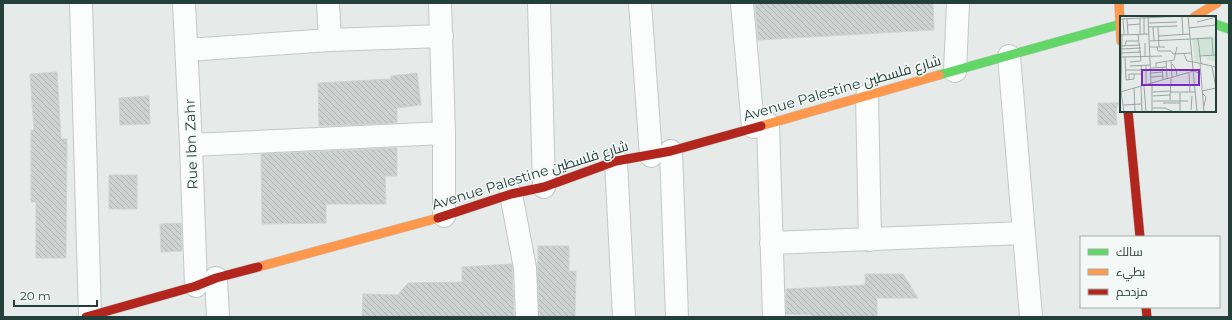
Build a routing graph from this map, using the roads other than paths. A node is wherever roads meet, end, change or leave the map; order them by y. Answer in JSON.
{"nodes":[{"id":1,"x":81,"y":3,"type":"edge"},
{"id":2,"x":184,"y":3,"type":"edge"},
{"id":3,"x":328,"y":3,"type":"edge"},
{"id":4,"x":440,"y":3,"type":"edge"},
{"id":5,"x":539,"y":3,"type":"edge"},
{"id":6,"x":640,"y":3,"type":"edge"},
{"id":7,"x":742,"y":3,"type":"edge"},
{"id":8,"x":958,"y":3,"type":"edge"},
{"id":9,"x":1119,"y":3,"type":"edge"},
{"id":10,"x":1217,"y":3,"type":"edge"},
{"id":11,"x":1196,"y":16,"type":"edge"},
{"id":12,"x":1120,"y":24,"type":"edge"},
{"id":13,"x":1216,"y":24,"type":"edge"},
{"id":14,"x":1229,"y":29,"type":"edge"},
{"id":15,"x":442,"y":36,"type":"junction"},
{"id":16,"x":330,"y":40,"type":"junction"},
{"id":17,"x":187,"y":50,"type":"junction"},
{"id":18,"x":1009,"y":56,"type":"junction"},
{"id":19,"x":955,"y":71,"type":"junction"},
{"id":20,"x":867,"y":96,"type":"junction"},
{"id":21,"x":1128,"y":112,"type":"edge"},
{"id":22,"x":761,"y":126,"type":"junction"},
{"id":23,"x":444,"y":134,"type":"junction"},
{"id":24,"x":191,"y":145,"type":"junction"},
{"id":25,"x":661,"y":153,"type":"junction"},
{"id":26,"x":616,"y":161,"type":"junction"},
{"id":27,"x":544,"y":187,"type":"junction"},
{"id":28,"x":511,"y":194,"type":"junction"},
{"id":29,"x":444,"y":216,"type":"junction"},
{"id":30,"x":1023,"y":233,"type":"junction"},
{"id":31,"x":1140,"y":236,"type":"edge"},
{"id":32,"x":870,"y":240,"type":"junction"},
{"id":33,"x":771,"y":243,"type":"junction"},
{"id":34,"x":216,"y":278,"type":"junction"},
{"id":35,"x":196,"y":286,"type":"junction"},
{"id":36,"x":88,"y":316,"type":"edge"},
{"id":37,"x":218,"y":317,"type":"edge"},
{"id":38,"x":527,"y":317,"type":"edge"},
{"id":39,"x":624,"y":317,"type":"edge"},
{"id":40,"x":677,"y":317,"type":"edge"},
{"id":41,"x":774,"y":317,"type":"edge"},
{"id":42,"x":1031,"y":317,"type":"edge"}],
"edges":[{"from":1,"to":36,"type":"street"},
{"from":2,"to":17,"type":"street","name":"Rue Ibn Zahr"},
{"from":3,"to":16,"type":"street"},
{"from":4,"to":15,"type":"street"},
{"from":5,"to":27,"type":"street"},
{"from":6,"to":25,"type":"street"},
{"from":7,"to":22,"type":"street"},
{"from":8,"to":19,"type":"street"},
{"from":9,"to":12,"type":"street"},
{"from":10,"to":11,"type":"street"},
{"from":12,"to":18,"type":"street","name":"Avenue Palestine شارع فلسطين"},
{"from":13,"to":14,"type":"street"},
{"from":15,"to":16,"type":"street"},
{"from":15,"to":23,"type":"street"},
{"from":16,"to":17,"type":"street"},
{"from":17,"to":24,"type":"street","name":"Rue Ibn Zahr"},
{"from":18,"to":19,"type":"street","name":"Avenue Palestine شارع فلسطين"},
{"from":18,"to":30,"type":"street"},
{"from":19,"to":20,"type":"street","name":"Avenue Palestine شارع فلسطين"},
{"from":20,"to":22,"type":"street","name":"Avenue Palestine شارع فلسطين"},
{"from":20,"to":32,"type":"street"},
{"from":21,"to":31,"type":"street"},
{"from":22,"to":25,"type":"street","name":"Avenue Palestine شارع فلسطين"},
{"from":22,"to":33,"type":"street"},
{"from":23,"to":24,"type":"street"},
{"from":23,"to":29,"type":"street"},
{"from":24,"to":35,"type":"street","name":"Rue Ibn Zahr"},
{"from":25,"to":26,"type":"street","name":"Avenue Palestine شارع فلسطين"},
{"from":25,"to":40,"type":"street"},
{"from":26,"to":27,"type":"street","name":"Avenue Palestine شارع فلسطين"},
{"from":26,"to":39,"type":"street"},
{"from":27,"to":28,"type":"street","name":"Avenue Palestine شارع فلسطين"},
{"from":28,"to":29,"type":"street","name":"Avenue Palestine شارع فلسطين"},
{"from":28,"to":38,"type":"street"},
{"from":29,"to":34,"type":"street","name":"Avenue Palestine شارع فلسطين"},
{"from":30,"to":32,"type":"street"},
{"from":30,"to":42,"type":"street"},
{"from":32,"to":33,"type":"street"},
{"from":33,"to":41,"type":"street"},
{"from":34,"to":35,"type":"street","name":"Avenue Palestine شارع فلسطين"},
{"from":34,"to":37,"type":"street"},
{"from":35,"to":36,"type":"street","name":"Avenue Palestine شارع فلسطين"}]}
